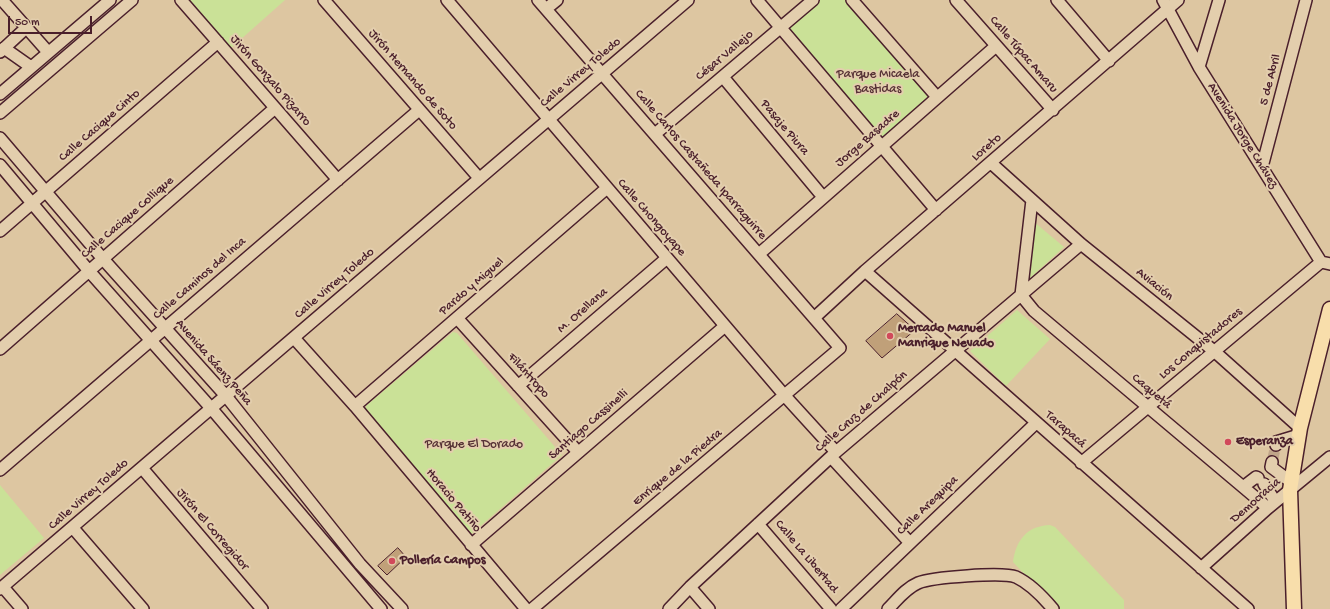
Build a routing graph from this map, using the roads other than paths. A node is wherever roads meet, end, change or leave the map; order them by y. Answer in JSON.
{"nodes":[{"id":1,"x":2,"y":0,"type":"edge"},
{"id":2,"x":110,"y":0,"type":"edge"},
{"id":3,"x":132,"y":0,"type":"edge"},
{"id":4,"x":181,"y":0,"type":"edge"},
{"id":5,"x":324,"y":0,"type":"edge"},
{"id":6,"x":447,"y":0,"type":"edge"},
{"id":7,"x":538,"y":0,"type":"edge"},
{"id":8,"x":557,"y":0,"type":"edge"},
{"id":9,"x":688,"y":0,"type":"edge"},
{"id":10,"x":757,"y":0,"type":"edge"},
{"id":11,"x":813,"y":0,"type":"edge"},
{"id":12,"x":852,"y":0,"type":"edge"},
{"id":13,"x":956,"y":0,"type":"edge"},
{"id":14,"x":1057,"y":0,"type":"edge"},
{"id":15,"x":1178,"y":0,"type":"edge"},
{"id":16,"x":1219,"y":0,"type":"edge"},
{"id":17,"x":1306,"y":0,"type":"edge"},
{"id":18,"x":1166,"y":4,"type":"edge"},
{"id":19,"x":546,"y":9,"type":"junction"},
{"id":20,"x":781,"y":27,"type":"junction"},
{"id":21,"x":26,"y":28,"type":"junction"},
{"id":22,"x":218,"y":42,"type":"junction"},
{"id":23,"x":996,"y":46,"type":"junction"},
{"id":24,"x":2,"y":50,"type":"edge"},
{"id":25,"x":48,"y":52,"type":"junction"},
{"id":26,"x":1109,"y":60,"type":"junction"},
{"id":27,"x":31,"y":67,"type":"junction"},
{"id":28,"x":1199,"y":67,"type":"junction"},
{"id":29,"x":602,"y":74,"type":"junction"},
{"id":30,"x":722,"y":77,"type":"junction"},
{"id":31,"x":0,"y":94,"type":"edge"},
{"id":32,"x":937,"y":97,"type":"junction"},
{"id":33,"x":275,"y":108,"type":"junction"},
{"id":34,"x":419,"y":110,"type":"junction"},
{"id":35,"x":1052,"y":110,"type":"junction"},
{"id":36,"x":0,"y":113,"type":"edge"},
{"id":37,"x":549,"y":120,"type":"junction"},
{"id":38,"x":655,"y":134,"type":"junction"},
{"id":39,"x":0,"y":138,"type":"edge"},
{"id":40,"x":882,"y":146,"type":"junction"},
{"id":41,"x":991,"y":163,"type":"junction"},
{"id":42,"x":0,"y":165,"type":"edge"},
{"id":43,"x":1262,"y":168,"type":"junction"},
{"id":44,"x":478,"y":178,"type":"junction"},
{"id":45,"x":338,"y":180,"type":"junction"},
{"id":46,"x":607,"y":188,"type":"junction"},
{"id":47,"x":46,"y":192,"type":"junction"},
{"id":48,"x":823,"y":197,"type":"junction"},
{"id":49,"x":1032,"y":200,"type":"junction"},
{"id":50,"x":32,"y":204,"type":"junction"},
{"id":51,"x":936,"y":210,"type":"junction"},
{"id":52,"x":0,"y":231,"type":"edge"},
{"id":53,"x":1081,"y":244,"type":"junction"},
{"id":54,"x":759,"y":254,"type":"junction"},
{"id":55,"x":666,"y":258,"type":"junction"},
{"id":56,"x":103,"y":259,"type":"junction"},
{"id":57,"x":1326,"y":263,"type":"edge"},
{"id":58,"x":89,"y":271,"type":"junction"},
{"id":59,"x":865,"y":271,"type":"junction"},
{"id":60,"x":1021,"y":294,"type":"junction"},
{"id":61,"x":1330,"y":312,"type":"edge"},
{"id":62,"x":457,"y":318,"type":"junction"},
{"id":63,"x":814,"y":318,"type":"junction"},
{"id":64,"x":725,"y":326,"type":"junction"},
{"id":65,"x":165,"y":328,"type":"junction"},
{"id":66,"x":294,"y":338,"type":"junction"},
{"id":67,"x":151,"y":340,"type":"junction"},
{"id":68,"x":840,"y":348,"type":"joint"},
{"id":69,"x":0,"y":349,"type":"edge"},
{"id":70,"x":954,"y":351,"type":"junction"},
{"id":71,"x":1214,"y":352,"type":"junction"},
{"id":72,"x":518,"y":386,"type":"junction"},
{"id":73,"x":226,"y":396,"type":"junction"},
{"id":74,"x":785,"y":396,"type":"junction"},
{"id":75,"x":355,"y":406,"type":"junction"},
{"id":76,"x":1147,"y":407,"type":"junction"},
{"id":77,"x":211,"y":408,"type":"junction"},
{"id":78,"x":1036,"y":423,"type":"junction"},
{"id":79,"x":1300,"y":431,"type":"junction"},
{"id":80,"x":1276,"y":445,"type":"tunnel mouth"},
{"id":81,"x":578,"y":452,"type":"junction"},
{"id":82,"x":833,"y":455,"type":"junction"},
{"id":83,"x":1330,"y":457,"type":"edge"},
{"id":84,"x":1081,"y":463,"type":"junction"},
{"id":85,"x":142,"y":468,"type":"junction"},
{"id":86,"x":0,"y":470,"type":"edge"},
{"id":87,"x":1259,"y":480,"type":"junction"},
{"id":88,"x":1290,"y":486,"type":"junction"},
{"id":89,"x":1243,"y":487,"type":"junction"},
{"id":90,"x":1272,"y":504,"type":"junction"},
{"id":91,"x":758,"y":524,"type":"junction"},
{"id":92,"x":73,"y":528,"type":"junction"},
{"id":93,"x":910,"y":543,"type":"junction"},
{"id":94,"x":471,"y":544,"type":"junction"},
{"id":95,"x":1201,"y":568,"type":"junction"},
{"id":96,"x":690,"y":587,"type":"junction"},
{"id":97,"x":1,"y":588,"type":"edge"},
{"id":98,"x":22,"y":609,"type":"edge"},
{"id":99,"x":143,"y":609,"type":"edge"},
{"id":100,"x":262,"y":609,"type":"edge"},
{"id":101,"x":381,"y":609,"type":"edge"},
{"id":102,"x":402,"y":609,"type":"edge"},
{"id":103,"x":526,"y":609,"type":"edge"},
{"id":104,"x":532,"y":609,"type":"edge"},
{"id":105,"x":669,"y":609,"type":"edge"},
{"id":106,"x":709,"y":609,"type":"edge"},
{"id":107,"x":831,"y":609,"type":"edge"},
{"id":108,"x":841,"y":609,"type":"edge"},
{"id":109,"x":888,"y":609,"type":"edge"},
{"id":110,"x":1053,"y":609,"type":"edge"},
{"id":111,"x":1248,"y":609,"type":"edge"},
{"id":112,"x":1294,"y":609,"type":"edge"}],
"edges":[{"from":1,"to":21,"type":"street"},
{"from":2,"to":25,"type":"street"},
{"from":3,"to":36,"type":"street"},
{"from":4,"to":22,"type":"street","name":"Jirón Gonzalo Pizarro"},
{"from":5,"to":34,"type":"street","name":"Jirón Hernando de Soto"},
{"from":6,"to":37,"type":"street","name":"Calle Chongoyape"},
{"from":7,"to":19,"type":"street","name":"Calle Carlos Castañeda Iparraguirre"},
{"from":8,"to":19,"type":"street"},
{"from":9,"to":29,"type":"street","name":"Calle Virrey Toledo"},
{"from":10,"to":20,"type":"street"},
{"from":11,"to":20,"type":"street","name":"César Vallejo"},
{"from":12,"to":32,"type":"street"},
{"from":13,"to":23,"type":"street","name":"Calle Túpac Amaru"},
{"from":14,"to":26,"type":"street"},
{"from":15,"to":18,"type":"street","name":"Loreto"},
{"from":16,"to":28,"type":"street"},
{"from":17,"to":43,"type":"street","name":"5 de Abril"},
{"from":18,"to":26,"type":"street","name":"Loreto"},
{"from":18,"to":28,"type":"street","name":"Avenida Jorge Chávez"},
{"from":19,"to":29,"type":"street","name":"Calle Carlos Castañeda Iparraguirre"},
{"from":20,"to":30,"type":"street","name":"César Vallejo"},
{"from":20,"to":40,"type":"street"},
{"from":21,"to":24,"type":"street"},
{"from":21,"to":25,"type":"street"},
{"from":22,"to":33,"type":"street","name":"Jirón Gonzalo Pizarro"},
{"from":22,"to":47,"type":"street","name":"Calle Cacique Cinto"},
{"from":23,"to":32,"type":"street","name":"Jorge Basadre"},
{"from":23,"to":35,"type":"street","name":"Calle Túpac Amaru"},
{"from":24,"to":27,"type":"street"},
{"from":25,"to":27,"type":"street"},
{"from":26,"to":35,"type":"street","name":"Loreto"},
{"from":27,"to":31,"type":"street"},
{"from":28,"to":43,"type":"street","name":"Avenida Jorge Chávez"},
{"from":29,"to":37,"type":"street","name":"Calle Virrey Toledo"},
{"from":29,"to":38,"type":"street","name":"Calle Carlos Castañeda Iparraguirre"},
{"from":30,"to":38,"type":"street","name":"César Vallejo"},
{"from":30,"to":48,"type":"street","name":"Pasaje Piura"},
{"from":32,"to":40,"type":"street","name":"Jorge Basadre"},
{"from":33,"to":45,"type":"street","name":"Jirón Gonzalo Pizarro"},
{"from":33,"to":56,"type":"street","name":"Calle Cacique Collique"},
{"from":34,"to":44,"type":"street","name":"Jirón Hernando de Soto"},
{"from":34,"to":45,"type":"street","name":"Calle Caminos del Inca"},
{"from":35,"to":41,"type":"street","name":"Loreto"},
{"from":37,"to":44,"type":"street","name":"Calle Virrey Toledo"},
{"from":37,"to":46,"type":"street","name":"Calle Chongoyape"},
{"from":38,"to":54,"type":"street","name":"Calle Carlos Castañeda Iparraguirre"},
{"from":39,"to":47,"type":"street","name":"Avenida Sáenz Peña"},
{"from":40,"to":48,"type":"street","name":"Jorge Basadre"},
{"from":40,"to":51,"type":"street"},
{"from":41,"to":49,"type":"street","name":"Aviación"},
{"from":41,"to":51,"type":"street","name":"Loreto"},
{"from":42,"to":50,"type":"street"},
{"from":43,"to":57,"type":"street","name":"Avenida Jorge Chávez"},
{"from":44,"to":66,"type":"street","name":"Calle Virrey Toledo"},
{"from":45,"to":65,"type":"street","name":"Calle Caminos del Inca"},
{"from":46,"to":55,"type":"street","name":"Calle Chongoyape"},
{"from":46,"to":62,"type":"street","name":"Pardo y Miguel"},
{"from":47,"to":50,"type":"street","name":"Calle Cacique Cinto"},
{"from":47,"to":56,"type":"street","name":"Avenida Sáenz Peña"},
{"from":48,"to":54,"type":"street","name":"Jorge Basadre"},
{"from":49,"to":53,"type":"street","name":"Aviación"},
{"from":49,"to":60,"type":"street"},
{"from":50,"to":52,"type":"street","name":"Calle Cacique Cinto"},
{"from":50,"to":58,"type":"street"},
{"from":51,"to":59,"type":"street","name":"Loreto"},
{"from":53,"to":60,"type":"street","name":"Calle Cruz de Chalpón"},
{"from":53,"to":71,"type":"street","name":"Aviación"},
{"from":54,"to":63,"type":"street","name":"Calle Carlos Castañeda Iparraguirre"},
{"from":55,"to":64,"type":"street","name":"Calle Chongoyape"},
{"from":55,"to":72,"type":"street","name":"M. Orellana"},
{"from":56,"to":58,"type":"street","name":"Calle Cacique Collique"},
{"from":56,"to":65,"type":"street","name":"Avenida Sáenz Peña"},
{"from":57,"to":71,"type":"street","name":"Los Conquistadores"},
{"from":58,"to":67,"type":"street"},
{"from":58,"to":69,"type":"street","name":"Calle Cacique Collique"},
{"from":59,"to":63,"type":"street","name":"Loreto"},
{"from":59,"to":70,"type":"street","name":"Tarapacá"},
{"from":60,"to":70,"type":"street","name":"Calle Cruz de Chalpón"},
{"from":60,"to":76,"type":"street","name":"Caquetá"},
{"from":61,"to":79,"type":"main road"},
{"from":62,"to":72,"type":"street","name":"Filántropo"},
{"from":62,"to":75,"type":"street","name":"Pardo y Miguel"},
{"from":63,"to":68,"type":"street","name":"Calle Carlos Castañeda Iparraguirre"},
{"from":64,"to":74,"type":"street","name":"Calle Chongoyape"},
{"from":64,"to":81,"type":"street","name":"Santiago Cassinelli"},
{"from":65,"to":67,"type":"street","name":"Calle Caminos del Inca"},
{"from":65,"to":73,"type":"street","name":"Avenida Sáenz Peña"},
{"from":66,"to":73,"type":"street","name":"Calle Virrey Toledo"},
{"from":66,"to":75,"type":"street","name":"Horacio Patiño"},
{"from":67,"to":77,"type":"street"},
{"from":67,"to":86,"type":"street","name":"Calle Caminos del Inca"},
{"from":68,"to":74,"type":"street","name":"Enrique de la Piedra"},
{"from":70,"to":78,"type":"street","name":"Tarapacá"},
{"from":70,"to":82,"type":"street","name":"Calle Cruz de Chalpón"},
{"from":71,"to":76,"type":"street","name":"Los Conquistadores"},
{"from":71,"to":79,"type":"street","name":"Aviación"},
{"from":72,"to":81,"type":"street","name":"Filántropo"},
{"from":73,"to":77,"type":"street","name":"Calle Virrey Toledo"},
{"from":73,"to":102,"type":"street","name":"Avenida Sáenz Peña"},
{"from":74,"to":82,"type":"street","name":"Calle Chongoyape"},
{"from":74,"to":104,"type":"street","name":"Enrique de la Piedra"},
{"from":75,"to":94,"type":"street","name":"Horacio Patiño"},
{"from":76,"to":84,"type":"street","name":"Los Conquistadores"},
{"from":76,"to":89,"type":"street","name":"Caquetá"},
{"from":77,"to":85,"type":"street","name":"Calle Virrey Toledo"},
{"from":77,"to":101,"type":"street"},
{"from":78,"to":84,"type":"street","name":"Tarapacá"},
{"from":78,"to":93,"type":"street","name":"Calle Arequipa"},
{"from":79,"to":80,"type":"street"},
{"from":79,"to":88,"type":"main road"},
{"from":81,"to":94,"type":"street","name":"Santiago Cassinelli"},
{"from":82,"to":91,"type":"street","name":"Calle Cruz de Chalpón"},
{"from":82,"to":93,"type":"street","name":"Calle Chongoyape"},
{"from":83,"to":88,"type":"street","name":"Democracia"},
{"from":84,"to":95,"type":"street","name":"Tarapacá"},
{"from":85,"to":92,"type":"street","name":"Calle Virrey Toledo"},
{"from":85,"to":100,"type":"street","name":"Jirón El Corregidor"},
{"from":87,"to":88,"type":"street"},
{"from":87,"to":89,"type":"street"},
{"from":87,"to":90,"type":"street"},
{"from":88,"to":90,"type":"street","name":"Democracia"},
{"from":88,"to":112,"type":"main road"},
{"from":89,"to":90,"type":"street","name":"Caquetá"},
{"from":90,"to":95,"type":"street","name":"Democracia"},
{"from":91,"to":96,"type":"street","name":"Calle Cruz de Chalpón"},
{"from":91,"to":107,"type":"street","name":"Calle La Libertad"},
{"from":92,"to":97,"type":"street","name":"Calle Virrey Toledo"},
{"from":92,"to":99,"type":"street"},
{"from":93,"to":108,"type":"street","name":"Calle Arequipa"},
{"from":94,"to":103,"type":"street","name":"Horacio Patiño"},
{"from":95,"to":111,"type":"street","name":"Tarapacá"},
{"from":96,"to":105,"type":"street","name":"Calle Cruz de Chalpón"},
{"from":96,"to":106,"type":"street"},
{"from":97,"to":98,"type":"street"},
{"from":109,"to":110,"type":"street"}]}
